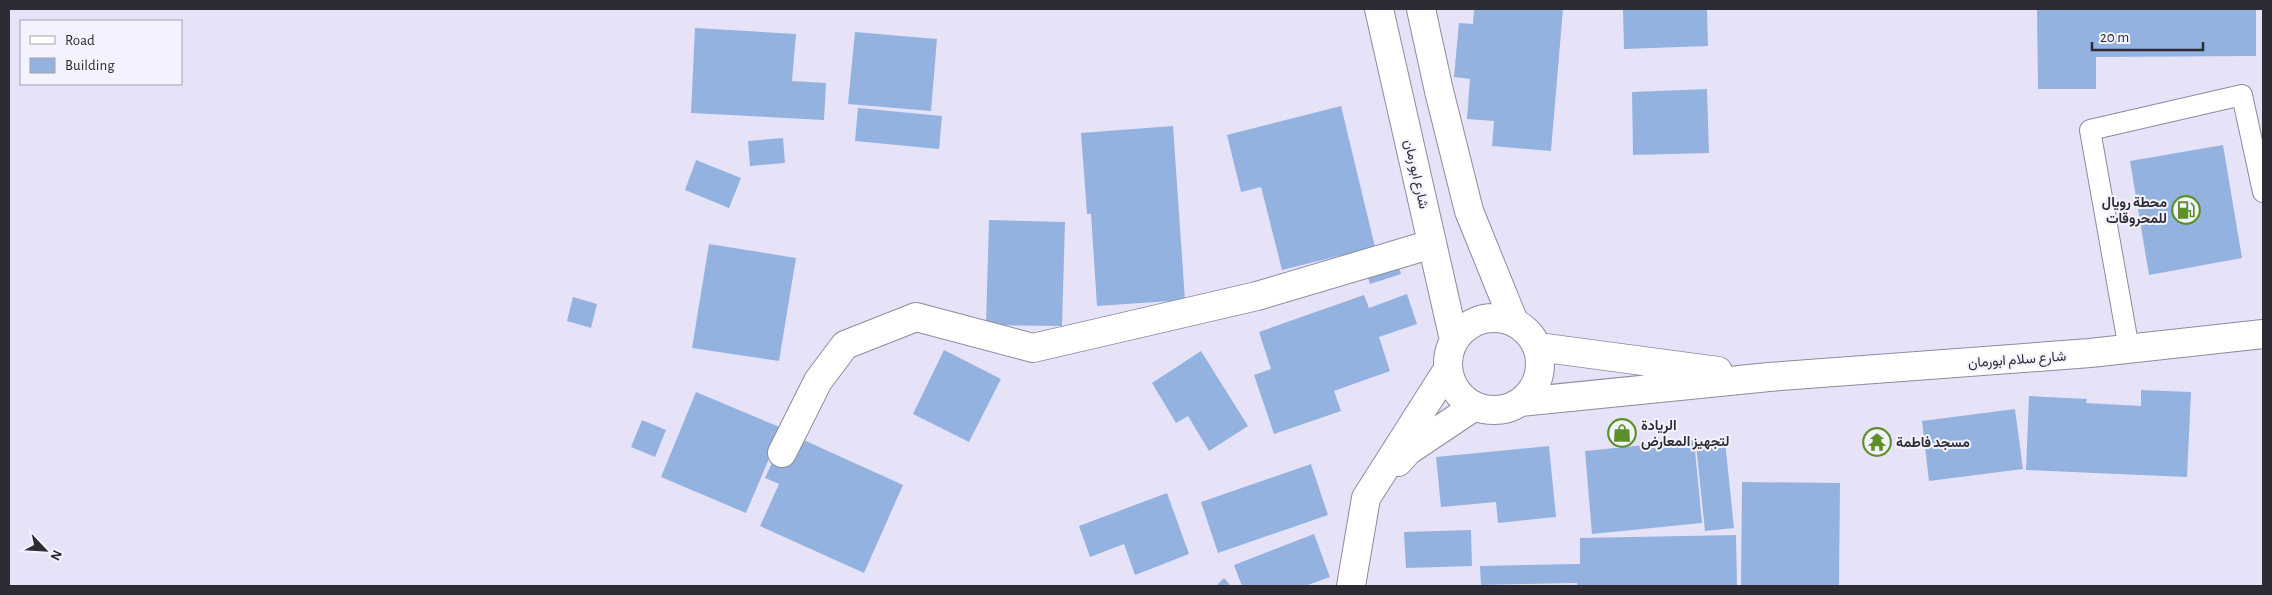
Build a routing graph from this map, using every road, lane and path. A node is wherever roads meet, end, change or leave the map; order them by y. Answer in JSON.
{"nodes":[{"id":1,"x":1379,"y":9,"type":"edge"},
{"id":2,"x":1421,"y":9,"type":"edge"},
{"id":3,"x":2263,"y":192,"type":"edge"},
{"id":4,"x":1432,"y":244,"type":"junction"},
{"id":5,"x":1514,"y":322,"type":"junction"},
{"id":6,"x":2263,"y":334,"type":"edge"},
{"id":7,"x":1454,"y":340,"type":"junction"},
{"id":8,"x":1538,"y":347,"type":"junction"},
{"id":9,"x":2129,"y":349,"type":"junction"},
{"id":10,"x":1448,"y":369,"type":"junction"},
{"id":11,"x":1769,"y":377,"type":"junction"},
{"id":12,"x":1521,"y":402,"type":"junction"},
{"id":13,"x":1475,"y":406,"type":"junction"},
{"id":14,"x":782,"y":453,"type":"dead end"},
{"id":15,"x":1366,"y":498,"type":"junction"},
{"id":16,"x":1351,"y":586,"type":"edge"}],
"edges":[{"from":1,"to":4,"type":"main road","name":"شارع ابو رمان"},
{"from":2,"to":5,"type":"main road"},
{"from":3,"to":9,"type":"lane"},
{"from":4,"to":7,"type":"main road","name":"شارع ابو رمان"},
{"from":4,"to":14,"type":"main road"},
{"from":5,"to":7,"type":"main road"},
{"from":5,"to":8,"type":"main road"},
{"from":6,"to":9,"type":"main road","name":"شارع سلام ابورمان"},
{"from":7,"to":10,"type":"main road"},
{"from":8,"to":11,"type":"main road"},
{"from":8,"to":12,"type":"main road"},
{"from":9,"to":11,"type":"main road","name":"شارع سلام ابورمان"},
{"from":10,"to":13,"type":"main road"},
{"from":10,"to":15,"type":"main road"},
{"from":11,"to":12,"type":"main road"},
{"from":12,"to":13,"type":"main road"},
{"from":13,"to":15,"type":"main road"},
{"from":15,"to":16,"type":"main road"}]}
